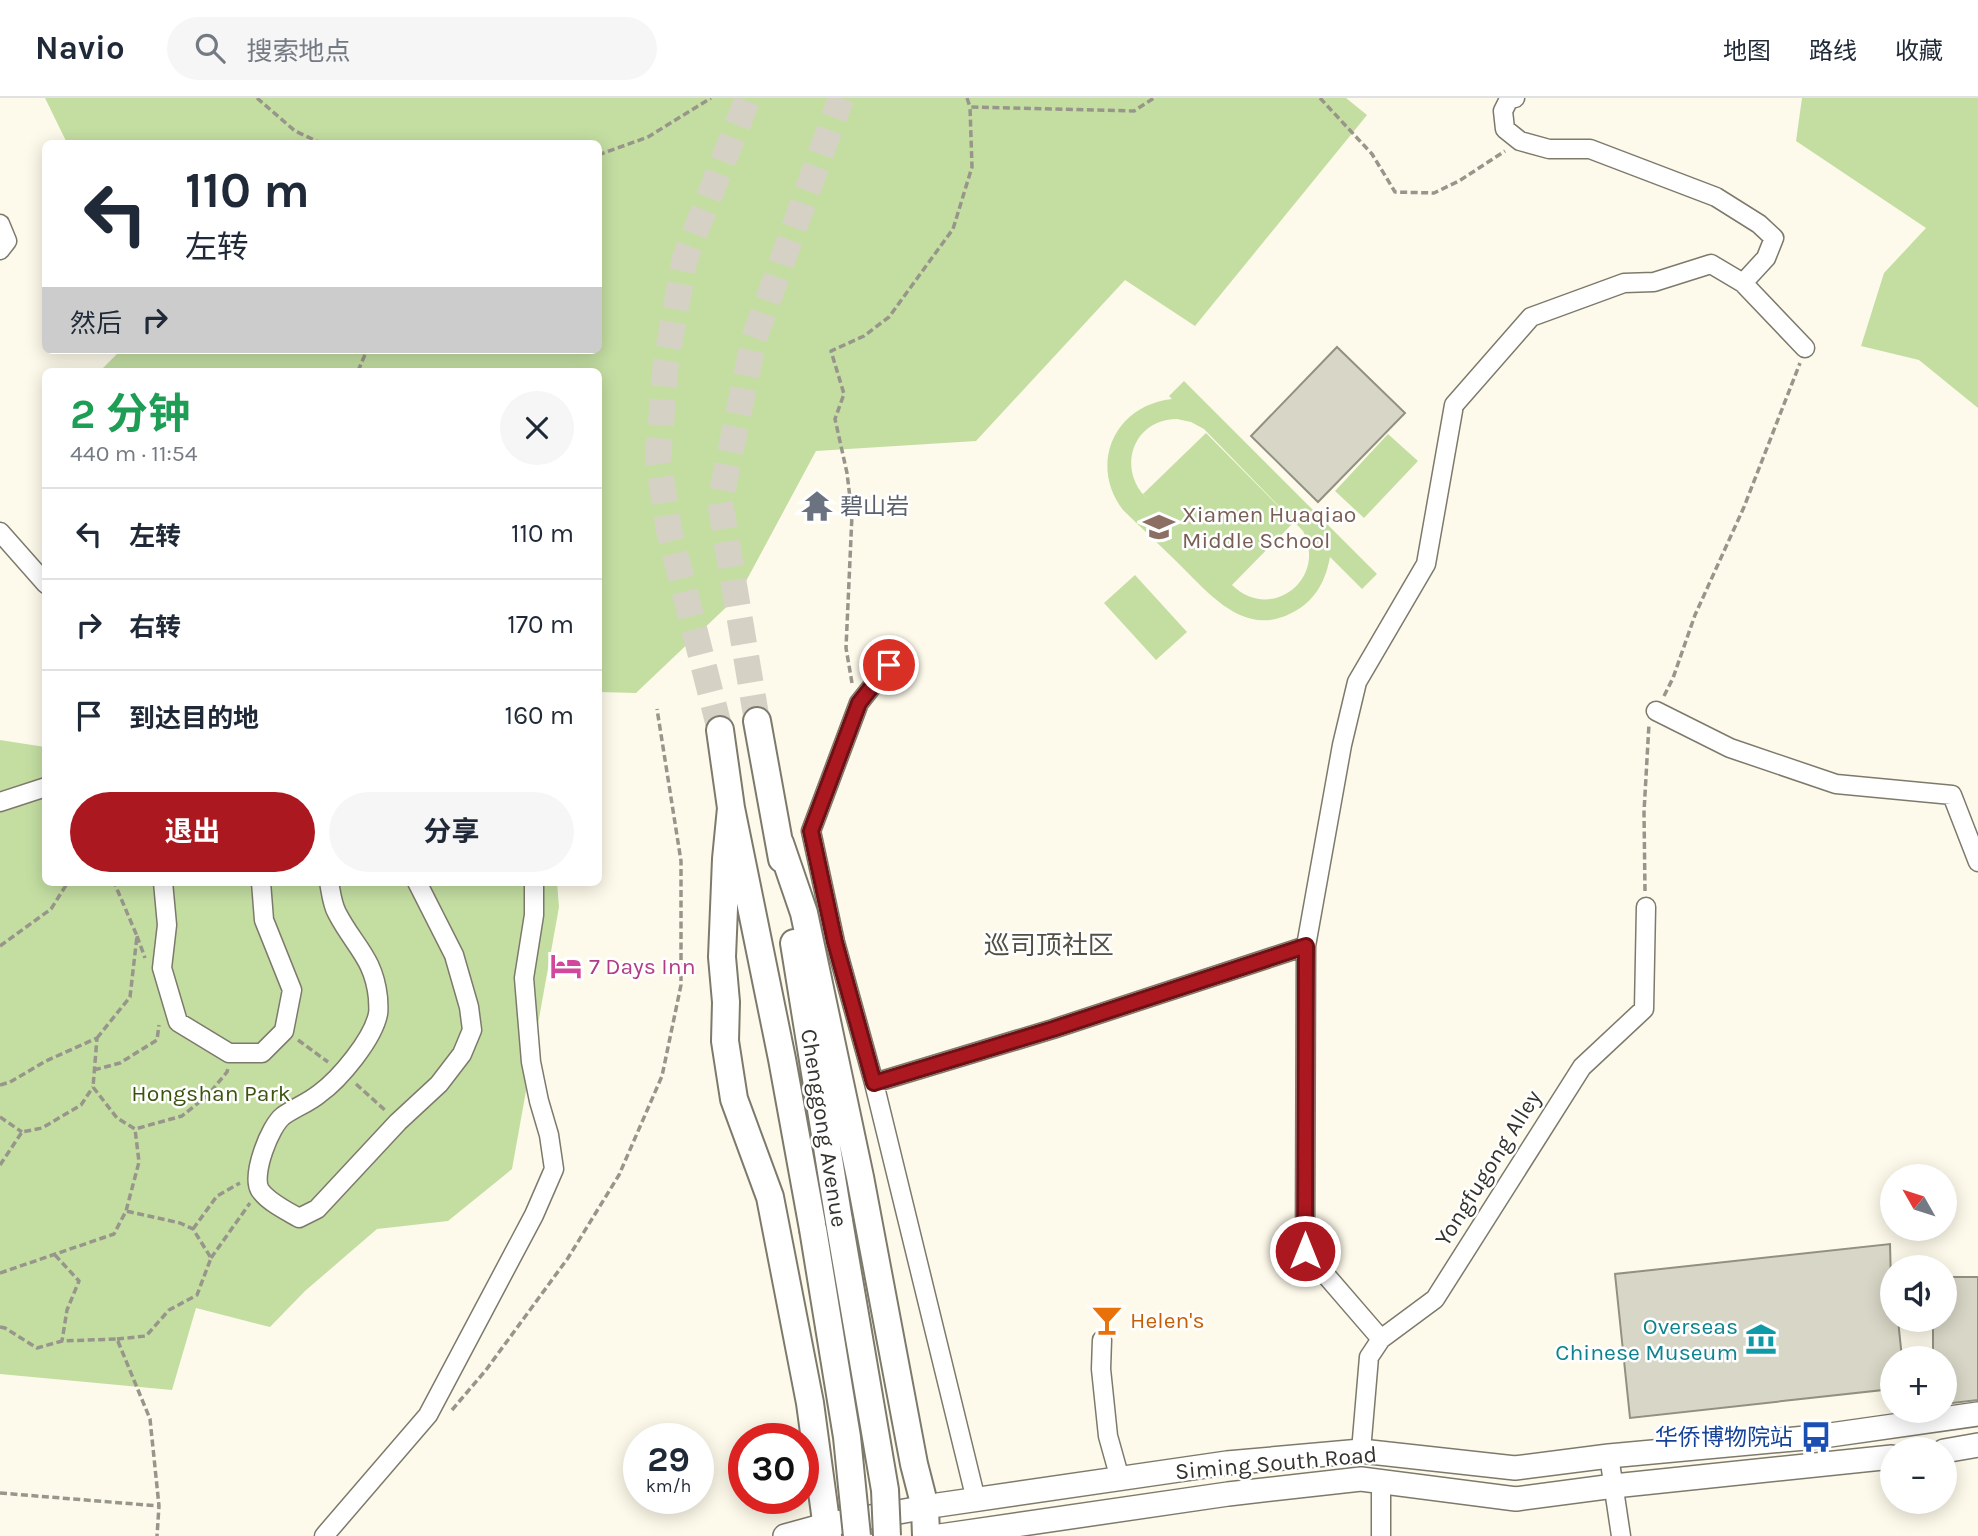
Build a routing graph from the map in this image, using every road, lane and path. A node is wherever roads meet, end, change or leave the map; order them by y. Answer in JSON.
{"nodes":[{"id":1,"x":257,"y":98,"type":"edge"},
{"id":2,"x":710,"y":98,"type":"edge"},
{"id":3,"x":967,"y":98,"type":"edge"},
{"id":4,"x":1154,"y":98,"type":"edge"},
{"id":5,"x":1320,"y":98,"type":"edge"},
{"id":6,"x":1515,"y":98,"type":"edge"},
{"id":7,"x":970,"y":107,"type":"junction"},
{"id":8,"x":314,"y":140,"type":"edge"},
{"id":9,"x":1520,"y":141,"type":"junction"},
{"id":10,"x":602,"y":154,"type":"edge"},
{"id":11,"x":0,"y":224,"type":"edge"},
{"id":12,"x":0,"y":250,"type":"edge"},
{"id":13,"x":1743,"y":283,"type":"junction"},
{"id":14,"x":1805,"y":348,"type":"joint"},
{"id":15,"x":0,"y":532,"type":"edge"},
{"id":16,"x":42,"y":579,"type":"edge"},
{"id":17,"x":889,"y":665,"type":"dead end"},
{"id":18,"x":657,"y":709,"type":"dead end"},
{"id":19,"x":857,"y":709,"type":"junction"},
{"id":20,"x":1656,"y":710,"type":"junction"},
{"id":21,"x":757,"y":721,"type":"tunnel mouth"},
{"id":22,"x":720,"y":730,"type":"tunnel mouth"},
{"id":23,"x":42,"y":788,"type":"edge"},
{"id":24,"x":0,"y":802,"type":"edge"},
{"id":25,"x":732,"y":808,"type":"junction"},
{"id":26,"x":780,"y":843,"type":"junction"},
{"id":27,"x":1978,"y":862,"type":"edge"},
{"id":28,"x":65,"y":886,"type":"edge"},
{"id":29,"x":116,"y":886,"type":"edge"},
{"id":30,"x":163,"y":886,"type":"edge"},
{"id":31,"x":261,"y":886,"type":"edge"},
{"id":32,"x":330,"y":886,"type":"edge"},
{"id":33,"x":419,"y":886,"type":"edge"},
{"id":34,"x":534,"y":886,"type":"edge"},
{"id":35,"x":1646,"y":907,"type":"joint"},
{"id":36,"x":137,"y":936,"type":"junction"},
{"id":37,"x":0,"y":946,"type":"edge"},
{"id":38,"x":1306,"y":946,"type":"junction"},
{"id":39,"x":146,"y":960,"type":"dead end"},
{"id":40,"x":160,"y":1017,"type":"dead end"},
{"id":41,"x":97,"y":1038,"type":"junction"},
{"id":42,"x":229,"y":1053,"type":"junction"},
{"id":43,"x":94,"y":1070,"type":"junction"},
{"id":44,"x":874,"y":1083,"type":"junction"},
{"id":45,"x":0,"y":1085,"type":"edge"},
{"id":46,"x":93,"y":1087,"type":"junction"},
{"id":47,"x":0,"y":1117,"type":"edge"},
{"id":48,"x":135,"y":1129,"type":"junction"},
{"id":49,"x":22,"y":1132,"type":"junction"},
{"id":50,"x":0,"y":1165,"type":"edge"},
{"id":51,"x":258,"y":1182,"type":"junction"},
{"id":52,"x":126,"y":1211,"type":"junction"},
{"id":53,"x":193,"y":1229,"type":"junction"},
{"id":54,"x":55,"y":1255,"type":"junction"},
{"id":55,"x":211,"y":1258,"type":"junction"},
{"id":56,"x":2,"y":1271,"type":"edge"},
{"id":57,"x":0,"y":1327,"type":"edge"},
{"id":58,"x":117,"y":1339,"type":"junction"},
{"id":59,"x":1381,"y":1339,"type":"junction"},
{"id":60,"x":1102,"y":1340,"type":"dead end"},
{"id":61,"x":62,"y":1341,"type":"junction"},
{"id":62,"x":451,"y":1412,"type":"dead end"},
{"id":63,"x":1978,"y":1414,"type":"edge"},
{"id":64,"x":1978,"y":1446,"type":"edge"},
{"id":65,"x":1957,"y":1449,"type":"edge"},
{"id":66,"x":1362,"y":1451,"type":"junction"},
{"id":67,"x":1609,"y":1456,"type":"junction"},
{"id":68,"x":1880,"y":1458,"type":"edge"},
{"id":69,"x":1120,"y":1479,"type":"junction"},
{"id":70,"x":1381,"y":1482,"type":"junction"},
{"id":71,"x":1614,"y":1486,"type":"junction"},
{"id":72,"x":0,"y":1493,"type":"edge"},
{"id":73,"x":976,"y":1500,"type":"junction"},
{"id":74,"x":159,"y":1506,"type":"junction"},
{"id":75,"x":931,"y":1506,"type":"junction"},
{"id":76,"x":810,"y":1533,"type":"edge"},
{"id":77,"x":157,"y":1536,"type":"edge"},
{"id":78,"x":324,"y":1536,"type":"edge"},
{"id":79,"x":857,"y":1536,"type":"edge"},
{"id":80,"x":887,"y":1536,"type":"edge"},
{"id":81,"x":926,"y":1536,"type":"edge"},
{"id":82,"x":941,"y":1536,"type":"edge"},
{"id":83,"x":1381,"y":1536,"type":"edge"},
{"id":84,"x":1621,"y":1536,"type":"edge"}],
"edges":[{"from":1,"to":8,"type":"path"},
{"from":2,"to":10,"type":"path"},
{"from":3,"to":7,"type":"path"},
{"from":4,"to":7,"type":"path"},
{"from":5,"to":9,"type":"path"},
{"from":6,"to":9,"type":"street"},
{"from":7,"to":19,"type":"path"},
{"from":9,"to":13,"type":"street"},
{"from":11,"to":12,"type":"street"},
{"from":13,"to":14,"type":"street"},
{"from":13,"to":38,"type":"street"},
{"from":14,"to":20,"type":"path"},
{"from":15,"to":16,"type":"street"},
{"from":17,"to":19,"type":"street"},
{"from":18,"to":62,"type":"path"},
{"from":19,"to":44,"type":"street"},
{"from":20,"to":27,"type":"street"},
{"from":20,"to":35,"type":"path"},
{"from":21,"to":26,"type":"highway","name":"Chenggong Avenue"},
{"from":22,"to":25,"type":"highway","name":"Chenggong Avenue"},
{"from":23,"to":24,"type":"street"},
{"from":25,"to":76,"type":"highway"},
{"from":25,"to":79,"type":"highway","name":"Chenggong Avenue","bridge":true},
{"from":26,"to":75,"type":"highway"},
{"from":26,"to":80,"type":"highway","name":"Chenggong Avenue","bridge":true},
{"from":28,"to":37,"type":"path"},
{"from":29,"to":36,"type":"path"},
{"from":30,"to":42,"type":"street"},
{"from":31,"to":42,"type":"street"},
{"from":32,"to":51,"type":"street"},
{"from":33,"to":51,"type":"street"},
{"from":34,"to":78,"type":"street"},
{"from":35,"to":59,"type":"street","name":"Yongfugong Alley"},
{"from":36,"to":39,"type":"path"},
{"from":36,"to":41,"type":"path"},
{"from":38,"to":44,"type":"street"},
{"from":38,"to":59,"type":"street"},
{"from":40,"to":43,"type":"path"},
{"from":41,"to":43,"type":"path"},
{"from":41,"to":45,"type":"path"},
{"from":42,"to":48,"type":"path"},
{"from":43,"to":46,"type":"path"},
{"from":44,"to":73,"type":"street"},
{"from":46,"to":48,"type":"path"},
{"from":46,"to":49,"type":"path"},
{"from":47,"to":49,"type":"path"},
{"from":48,"to":52,"type":"path"},
{"from":49,"to":50,"type":"path"},
{"from":51,"to":53,"type":"path"},
{"from":51,"to":55,"type":"path"},
{"from":52,"to":53,"type":"path"},
{"from":52,"to":54,"type":"path"},
{"from":53,"to":55,"type":"path"},
{"from":54,"to":56,"type":"path"},
{"from":54,"to":61,"type":"path"},
{"from":55,"to":58,"type":"path"},
{"from":57,"to":61,"type":"path"},
{"from":58,"to":61,"type":"path"},
{"from":58,"to":74,"type":"path"},
{"from":59,"to":66,"type":"street"},
{"from":60,"to":69,"type":"street"},
{"from":63,"to":67,"type":"main road","name":"Siming South Road"},
{"from":64,"to":65,"type":"main road"},
{"from":66,"to":67,"type":"main road","name":"Siming South Road"},
{"from":66,"to":69,"type":"main road","name":"Siming South Road"},
{"from":67,"to":71,"type":"street"},
{"from":68,"to":71,"type":"main road","name":"Siming South Road"},
{"from":69,"to":73,"type":"main road","name":"Siming South Road"},
{"from":70,"to":71,"type":"main road","name":"Siming South Road"},
{"from":70,"to":82,"type":"main road","name":"Siming South Road"},
{"from":70,"to":83,"type":"street"},
{"from":71,"to":84,"type":"street"},
{"from":72,"to":74,"type":"path"},
{"from":73,"to":75,"type":"main road","name":"Siming South Road"},
{"from":74,"to":77,"type":"path"},
{"from":75,"to":76,"type":"main road","name":"Siming South Road"},
{"from":75,"to":81,"type":"highway"},
{"from":75,"to":82,"type":"main road"}]}
